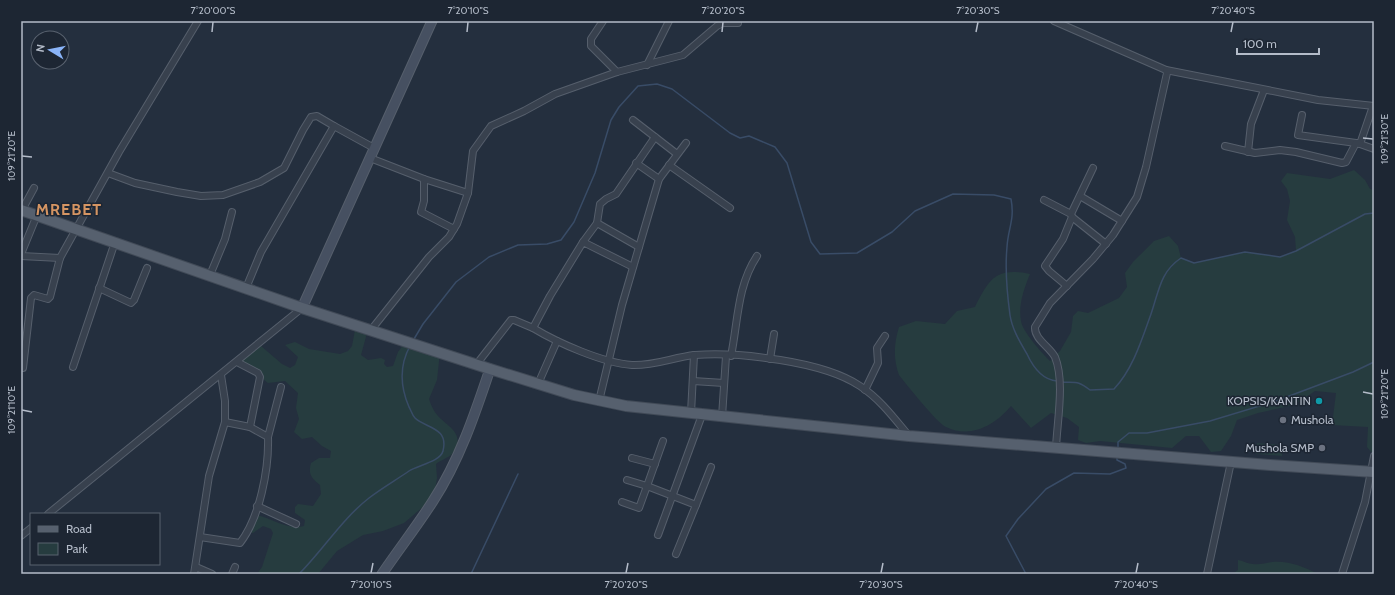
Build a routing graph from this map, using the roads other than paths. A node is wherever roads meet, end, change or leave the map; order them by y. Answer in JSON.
{"nodes":[{"id":1,"x":198,"y":21,"type":"edge"},
{"id":2,"x":432,"y":21,"type":"edge"},
{"id":3,"x":603,"y":21,"type":"edge"},
{"id":4,"x":669,"y":21,"type":"edge"},
{"id":5,"x":1054,"y":21,"type":"edge"},
{"id":6,"x":722,"y":22,"type":"edge"},
{"id":7,"x":738,"y":23,"type":"dead end"},
{"id":8,"x":646,"y":65,"type":"junction"},
{"id":9,"x":1166,"y":70,"type":"junction"},
{"id":10,"x":617,"y":72,"type":"junction"},
{"id":11,"x":1264,"y":90,"type":"junction"},
{"id":12,"x":1374,"y":106,"type":"edge"},
{"id":13,"x":1302,"y":115,"type":"dead end"},
{"id":14,"x":633,"y":120,"type":"dead end"},
{"id":15,"x":334,"y":126,"type":"junction"},
{"id":16,"x":655,"y":137,"type":"junction"},
{"id":17,"x":686,"y":143,"type":"dead end"},
{"id":18,"x":1358,"y":144,"type":"junction"},
{"id":19,"x":1225,"y":146,"type":"dead end"},
{"id":20,"x":374,"y":148,"type":"junction"},
{"id":21,"x":1374,"y":149,"type":"edge"},
{"id":22,"x":1248,"y":152,"type":"junction"},
{"id":23,"x":677,"y":154,"type":"junction"},
{"id":24,"x":370,"y":158,"type":"junction"},
{"id":25,"x":636,"y":163,"type":"junction"},
{"id":26,"x":669,"y":166,"type":"junction"},
{"id":27,"x":1093,"y":168,"type":"dead end"},
{"id":28,"x":108,"y":173,"type":"junction"},
{"id":29,"x":424,"y":179,"type":"junction"},
{"id":30,"x":659,"y":179,"type":"junction"},
{"id":31,"x":34,"y":188,"type":"dead end"},
{"id":32,"x":468,"y":193,"type":"junction"},
{"id":33,"x":1080,"y":196,"type":"junction"},
{"id":34,"x":1044,"y":200,"type":"dead end"},
{"id":35,"x":730,"y":208,"type":"dead end"},
{"id":36,"x":22,"y":210,"type":"edge"},
{"id":37,"x":232,"y":212,"type":"dead end"},
{"id":38,"x":37,"y":215,"type":"junction"},
{"id":39,"x":1072,"y":216,"type":"junction"},
{"id":40,"x":1122,"y":221,"type":"junction"},
{"id":41,"x":597,"y":222,"type":"junction"},
{"id":42,"x":77,"y":228,"type":"junction"},
{"id":43,"x":454,"y":229,"type":"junction"},
{"id":44,"x":115,"y":242,"type":"junction"},
{"id":45,"x":583,"y":242,"type":"junction"},
{"id":46,"x":1106,"y":244,"type":"junction"},
{"id":47,"x":639,"y":247,"type":"junction"},
{"id":48,"x":21,"y":255,"type":"edge"},
{"id":49,"x":757,"y":256,"type":"dead end"},
{"id":50,"x":60,"y":258,"type":"junction"},
{"id":51,"x":633,"y":267,"type":"junction"},
{"id":52,"x":147,"y":268,"type":"dead end"},
{"id":53,"x":210,"y":275,"type":"junction"},
{"id":54,"x":1067,"y":286,"type":"junction"},
{"id":55,"x":99,"y":288,"type":"junction"},
{"id":56,"x":246,"y":288,"type":"junction"},
{"id":57,"x":302,"y":308,"type":"junction"},
{"id":58,"x":533,"y":328,"type":"junction"},
{"id":59,"x":371,"y":330,"type":"junction"},
{"id":60,"x":774,"y":334,"type":"dead end"},
{"id":61,"x":885,"y":336,"type":"dead end"},
{"id":62,"x":557,"y":341,"type":"junction"},
{"id":63,"x":694,"y":355,"type":"junction"},
{"id":64,"x":728,"y":356,"type":"junction"},
{"id":65,"x":770,"y":359,"type":"junction"},
{"id":66,"x":608,"y":360,"type":"junction"},
{"id":67,"x":237,"y":362,"type":"junction"},
{"id":68,"x":476,"y":365,"type":"junction"},
{"id":69,"x":73,"y":367,"type":"dead end"},
{"id":70,"x":23,"y":368,"type":"dead end"},
{"id":71,"x":490,"y":369,"type":"junction"},
{"id":72,"x":221,"y":375,"type":"junction"},
{"id":73,"x":693,"y":381,"type":"junction"},
{"id":74,"x":724,"y":383,"type":"junction"},
{"id":75,"x":538,"y":384,"type":"junction"},
{"id":76,"x":281,"y":387,"type":"dead end"},
{"id":77,"x":866,"y":390,"type":"junction"},
{"id":78,"x":599,"y":401,"type":"junction"},
{"id":79,"x":691,"y":413,"type":"junction"},
{"id":80,"x":702,"y":415,"type":"junction"},
{"id":81,"x":722,"y":417,"type":"junction"},
{"id":82,"x":225,"y":422,"type":"junction"},
{"id":83,"x":250,"y":427,"type":"junction"},
{"id":84,"x":908,"y":436,"type":"junction"},
{"id":85,"x":268,"y":437,"type":"junction"},
{"id":86,"x":663,"y":441,"type":"dead end"},
{"id":87,"x":1056,"y":448,"type":"junction"},
{"id":88,"x":1374,"y":456,"type":"edge"},
{"id":89,"x":632,"y":458,"type":"dead end"},
{"id":90,"x":1230,"y":462,"type":"junction"},
{"id":91,"x":655,"y":464,"type":"junction"},
{"id":92,"x":711,"y":467,"type":"dead end"},
{"id":93,"x":1373,"y":472,"type":"edge"},
{"id":94,"x":627,"y":480,"type":"dead end"},
{"id":95,"x":647,"y":486,"type":"junction"},
{"id":96,"x":673,"y":496,"type":"junction"},
{"id":97,"x":622,"y":502,"type":"dead end"},
{"id":98,"x":257,"y":506,"type":"junction"},
{"id":99,"x":696,"y":506,"type":"junction"},
{"id":100,"x":49,"y":513,"type":"edge"},
{"id":101,"x":296,"y":524,"type":"dead end"},
{"id":102,"x":30,"y":529,"type":"edge"},
{"id":103,"x":658,"y":535,"type":"dead end"},
{"id":104,"x":21,"y":536,"type":"edge"},
{"id":105,"x":200,"y":537,"type":"junction"},
{"id":106,"x":676,"y":554,"type":"dead end"},
{"id":107,"x":235,"y":567,"type":"dead end"},
{"id":108,"x":195,"y":571,"type":"edge"},
{"id":109,"x":212,"y":574,"type":"edge"},
{"id":110,"x":232,"y":574,"type":"edge"},
{"id":111,"x":382,"y":574,"type":"edge"},
{"id":112,"x":1207,"y":574,"type":"edge"},
{"id":113,"x":1342,"y":574,"type":"edge"}],
"edges":[{"from":1,"to":28,"type":"street"},
{"from":2,"to":20,"type":"street"},
{"from":3,"to":10,"type":"street"},
{"from":4,"to":8,"type":"street"},
{"from":5,"to":9,"type":"street"},
{"from":6,"to":7,"type":"street"},
{"from":6,"to":8,"type":"street"},
{"from":8,"to":10,"type":"street"},
{"from":9,"to":11,"type":"street"},
{"from":9,"to":40,"type":"street"},
{"from":10,"to":32,"type":"street"},
{"from":11,"to":12,"type":"street"},
{"from":11,"to":22,"type":"street"},
{"from":12,"to":18,"type":"street"},
{"from":13,"to":18,"type":"street"},
{"from":14,"to":16,"type":"street"},
{"from":15,"to":20,"type":"street"},
{"from":15,"to":28,"type":"street"},
{"from":15,"to":56,"type":"street"},
{"from":16,"to":23,"type":"street"},
{"from":16,"to":25,"type":"street"},
{"from":17,"to":23,"type":"street"},
{"from":18,"to":21,"type":"street"},
{"from":18,"to":22,"type":"street"},
{"from":19,"to":22,"type":"street"},
{"from":20,"to":24,"type":"street"},
{"from":23,"to":26,"type":"street"},
{"from":24,"to":29,"type":"street"},
{"from":24,"to":57,"type":"street"},
{"from":25,"to":30,"type":"street"},
{"from":25,"to":41,"type":"street"},
{"from":26,"to":30,"type":"street"},
{"from":26,"to":35,"type":"street"},
{"from":27,"to":33,"type":"street"},
{"from":28,"to":42,"type":"street"},
{"from":29,"to":32,"type":"street"},
{"from":29,"to":43,"type":"street"},
{"from":30,"to":47,"type":"street"},
{"from":31,"to":36,"type":"street"},
{"from":32,"to":43,"type":"street"},
{"from":33,"to":39,"type":"street"},
{"from":33,"to":40,"type":"street"},
{"from":34,"to":39,"type":"street"},
{"from":36,"to":38,"type":"main road"},
{"from":37,"to":53,"type":"street"},
{"from":38,"to":42,"type":"main road"},
{"from":38,"to":48,"type":"street"},
{"from":39,"to":46,"type":"street"},
{"from":39,"to":54,"type":"street"},
{"from":40,"to":46,"type":"street"},
{"from":41,"to":45,"type":"street"},
{"from":41,"to":47,"type":"street"},
{"from":42,"to":44,"type":"main road"},
{"from":42,"to":50,"type":"street"},
{"from":43,"to":59,"type":"street"},
{"from":44,"to":53,"type":"main road"},
{"from":44,"to":55,"type":"street"},
{"from":45,"to":51,"type":"street"},
{"from":45,"to":58,"type":"street"},
{"from":46,"to":54,"type":"street"},
{"from":47,"to":51,"type":"street"},
{"from":48,"to":50,"type":"street"},
{"from":49,"to":64,"type":"street"},
{"from":50,"to":70,"type":"street"},
{"from":51,"to":66,"type":"street"},
{"from":52,"to":55,"type":"street"},
{"from":53,"to":56,"type":"main road"},
{"from":54,"to":87,"type":"street"},
{"from":55,"to":69,"type":"street"},
{"from":56,"to":57,"type":"main road"},
{"from":57,"to":59,"type":"main road"},
{"from":57,"to":67,"type":"street"},
{"from":58,"to":62,"type":"street"},
{"from":58,"to":68,"type":"street"},
{"from":59,"to":68,"type":"main road"},
{"from":60,"to":65,"type":"street"},
{"from":61,"to":77,"type":"street"},
{"from":62,"to":66,"type":"street"},
{"from":62,"to":75,"type":"street"},
{"from":63,"to":64,"type":"street"},
{"from":63,"to":66,"type":"street"},
{"from":63,"to":73,"type":"street"},
{"from":64,"to":65,"type":"street"},
{"from":64,"to":74,"type":"street"},
{"from":65,"to":77,"type":"street"},
{"from":66,"to":78,"type":"street"},
{"from":67,"to":72,"type":"street"},
{"from":67,"to":83,"type":"street"},
{"from":68,"to":71,"type":"main road"},
{"from":71,"to":75,"type":"main road"},
{"from":71,"to":111,"type":"street"},
{"from":72,"to":82,"type":"street"},
{"from":72,"to":100,"type":"street"},
{"from":73,"to":74,"type":"street"},
{"from":73,"to":79,"type":"street"},
{"from":74,"to":81,"type":"street"},
{"from":75,"to":78,"type":"main road"},
{"from":76,"to":85,"type":"street"},
{"from":77,"to":84,"type":"street"},
{"from":78,"to":79,"type":"main road"},
{"from":79,"to":80,"type":"main road"},
{"from":80,"to":81,"type":"main road"},
{"from":80,"to":96,"type":"street"},
{"from":81,"to":84,"type":"main road"},
{"from":82,"to":83,"type":"street"},
{"from":82,"to":105,"type":"street"},
{"from":83,"to":85,"type":"street"},
{"from":84,"to":87,"type":"main road"},
{"from":85,"to":98,"type":"street"},
{"from":86,"to":91,"type":"street"},
{"from":87,"to":90,"type":"main road"},
{"from":88,"to":93,"type":"street"},
{"from":89,"to":91,"type":"street"},
{"from":90,"to":93,"type":"main road"},
{"from":90,"to":112,"type":"street"},
{"from":91,"to":95,"type":"street"},
{"from":92,"to":99,"type":"street"},
{"from":93,"to":113,"type":"street"},
{"from":94,"to":95,"type":"street"},
{"from":95,"to":96,"type":"street"},
{"from":95,"to":97,"type":"street"},
{"from":96,"to":99,"type":"street"},
{"from":96,"to":103,"type":"street"},
{"from":98,"to":101,"type":"street"},
{"from":98,"to":105,"type":"street"},
{"from":99,"to":106,"type":"street"},
{"from":102,"to":104,"type":"street"},
{"from":105,"to":108,"type":"street"},
{"from":107,"to":110,"type":"street"},
{"from":108,"to":109,"type":"street"}]}
